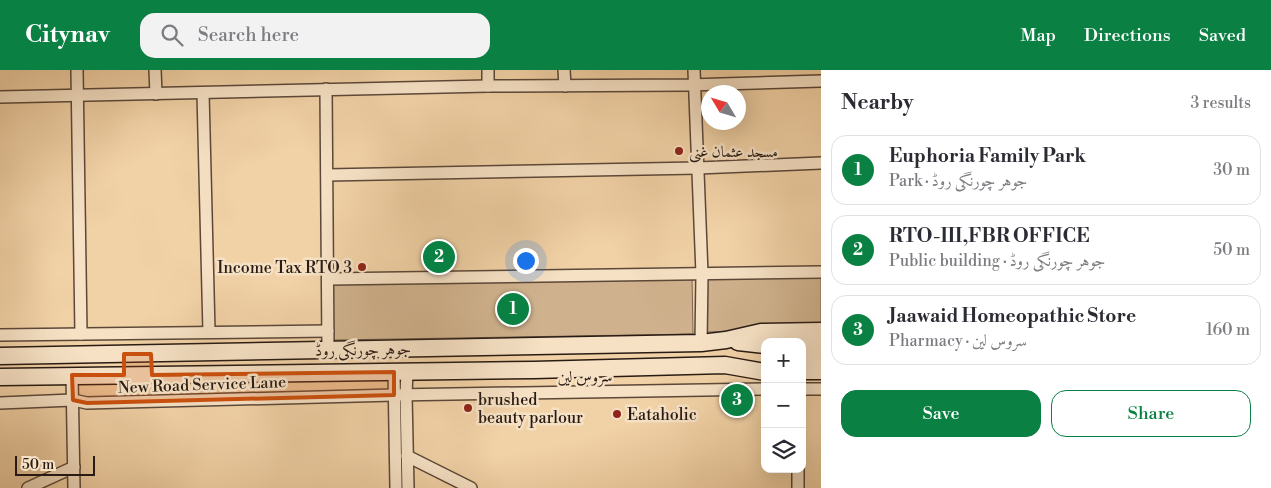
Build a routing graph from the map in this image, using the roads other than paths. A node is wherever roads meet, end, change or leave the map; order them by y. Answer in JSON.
{"nodes":[{"id":1,"x":77,"y":70,"type":"edge"},
{"id":2,"x":155,"y":70,"type":"edge"},
{"id":3,"x":488,"y":70,"type":"edge"},
{"id":4,"x":564,"y":70,"type":"edge"},
{"id":5,"x":694,"y":70,"type":"edge"},
{"id":6,"x":821,"y":81,"type":"edge"},
{"id":7,"x":695,"y":85,"type":"junction"},
{"id":8,"x":488,"y":86,"type":"junction"},
{"id":9,"x":565,"y":86,"type":"junction"},
{"id":10,"x":326,"y":89,"type":"junction"},
{"id":11,"x":203,"y":93,"type":"junction"},
{"id":12,"x":156,"y":94,"type":"junction"},
{"id":13,"x":77,"y":96,"type":"junction"},
{"id":14,"x":0,"y":97,"type":"edge"},
{"id":15,"x":821,"y":163,"type":"edge"},
{"id":16,"x":698,"y":168,"type":"junction"},
{"id":17,"x":327,"y":175,"type":"junction"},
{"id":18,"x":821,"y":272,"type":"edge"},
{"id":19,"x":702,"y":274,"type":"junction"},
{"id":20,"x":328,"y":278,"type":"junction"},
{"id":21,"x":328,"y":331,"type":"junction"},
{"id":22,"x":821,"y":331,"type":"edge"},
{"id":23,"x":209,"y":332,"type":"junction"},
{"id":24,"x":82,"y":334,"type":"junction"},
{"id":25,"x":0,"y":335,"type":"edge"},
{"id":26,"x":726,"y":340,"type":"junction"},
{"id":27,"x":701,"y":343,"type":"junction"},
{"id":28,"x":761,"y":344,"type":"edge"},
{"id":29,"x":806,"y":344,"type":"edge"},
{"id":30,"x":821,"y":344,"type":"edge"},
{"id":31,"x":328,"y":350,"type":"junction"},
{"id":32,"x":124,"y":354,"type":"junction"},
{"id":33,"x":151,"y":354,"type":"junction"},
{"id":34,"x":0,"y":356,"type":"edge"},
{"id":35,"x":806,"y":359,"type":"edge"},
{"id":36,"x":821,"y":359,"type":"edge"},
{"id":37,"x":761,"y":360,"type":"edge"},
{"id":38,"x":725,"y":365,"type":"junction"},
{"id":39,"x":400,"y":371,"type":"junction"},
{"id":40,"x":761,"y":371,"type":"edge"},
{"id":41,"x":806,"y":371,"type":"edge"},
{"id":42,"x":821,"y":371,"type":"edge"},
{"id":43,"x":72,"y":375,"type":"junction"},
{"id":44,"x":124,"y":375,"type":"junction"},
{"id":45,"x":152,"y":375,"type":"junction"},
{"id":46,"x":0,"y":376,"type":"edge"},
{"id":47,"x":806,"y":389,"type":"edge"},
{"id":48,"x":821,"y":389,"type":"edge"},
{"id":49,"x":761,"y":390,"type":"edge"},
{"id":50,"x":400,"y":395,"type":"junction"},
{"id":51,"x":73,"y":400,"type":"junction"},
{"id":52,"x":0,"y":403,"type":"edge"},
{"id":53,"x":407,"y":456,"type":"junction"},
{"id":54,"x":74,"y":467,"type":"junction"},
{"id":55,"x":798,"y":473,"type":"edge"},
{"id":56,"x":28,"y":488,"type":"edge"},
{"id":57,"x":74,"y":488,"type":"edge"},
{"id":58,"x":396,"y":488,"type":"edge"},
{"id":59,"x":408,"y":488,"type":"edge"},
{"id":60,"x":471,"y":488,"type":"edge"},
{"id":61,"x":798,"y":488,"type":"edge"}],
"edges":[{"from":1,"to":13,"type":"street"},
{"from":2,"to":12,"type":"street"},
{"from":3,"to":8,"type":"street"},
{"from":4,"to":9,"type":"street"},
{"from":5,"to":7,"type":"street"},
{"from":6,"to":7,"type":"street"},
{"from":7,"to":9,"type":"street"},
{"from":7,"to":16,"type":"street"},
{"from":8,"to":9,"type":"street"},
{"from":8,"to":10,"type":"street"},
{"from":10,"to":11,"type":"street"},
{"from":10,"to":17,"type":"street"},
{"from":11,"to":12,"type":"street"},
{"from":11,"to":23,"type":"street"},
{"from":12,"to":13,"type":"street"},
{"from":13,"to":14,"type":"street"},
{"from":13,"to":24,"type":"street"},
{"from":15,"to":16,"type":"street"},
{"from":16,"to":17,"type":"street"},
{"from":16,"to":19,"type":"street"},
{"from":17,"to":20,"type":"street"},
{"from":18,"to":19,"type":"street"},
{"from":19,"to":20,"type":"street"},
{"from":19,"to":27,"type":"street"},
{"from":20,"to":21,"type":"street"},
{"from":21,"to":23,"type":"street"},
{"from":21,"to":31,"type":"street"},
{"from":22,"to":26,"type":"main road","name":"جوہر چورنگی روڈ"},
{"from":23,"to":24,"type":"street"},
{"from":24,"to":25,"type":"street"},
{"from":26,"to":27,"type":"main road","name":"جوہر چورنگی روڈ"},
{"from":26,"to":28,"type":"main road","name":"جوہر چورنگی روڈ"},
{"from":27,"to":31,"type":"main road","name":"جوہر چورنگی روڈ"},
{"from":29,"to":30,"type":"main road"},
{"from":31,"to":33,"type":"main road","name":"جوہر چورنگی روڈ"},
{"from":32,"to":33,"type":"main road","name":"جوہر چورنگی روڈ"},
{"from":32,"to":34,"type":"main road","name":"جوہر چورنگی روڈ"},
{"from":32,"to":44,"type":"main road"},
{"from":33,"to":45,"type":"main road"},
{"from":35,"to":36,"type":"main road"},
{"from":37,"to":38,"type":"main road","name":"جوہر چورنگی روڈ"},
{"from":38,"to":39,"type":"main road","name":"جوہر چورنگی روڈ"},
{"from":38,"to":40,"type":"main road","name":"جوہر چورنگی روڈ"},
{"from":39,"to":45,"type":"main road","name":"جوہر چورنگی روڈ"},
{"from":39,"to":50,"type":"street"},
{"from":41,"to":42,"type":"main road"},
{"from":43,"to":44,"type":"main road","name":"جوہر چورنگی روڈ"},
{"from":43,"to":46,"type":"main road","name":"جوہر چورنگی روڈ"},
{"from":43,"to":51,"type":"street"},
{"from":44,"to":45,"type":"main road","name":"جوہر چورنگی روڈ"},
{"from":47,"to":48,"type":"street"},
{"from":49,"to":50,"type":"street","name":"سروس لین"},
{"from":50,"to":51,"type":"street","name":"New Road Service Lane"},
{"from":50,"to":53,"type":"street"},
{"from":50,"to":58,"type":"street"},
{"from":51,"to":52,"type":"street","name":"New Road Service Lane"},
{"from":51,"to":54,"type":"street"},
{"from":53,"to":59,"type":"street"},
{"from":53,"to":60,"type":"street"},
{"from":54,"to":56,"type":"street"},
{"from":54,"to":57,"type":"street"},
{"from":55,"to":61,"type":"street"}]}
